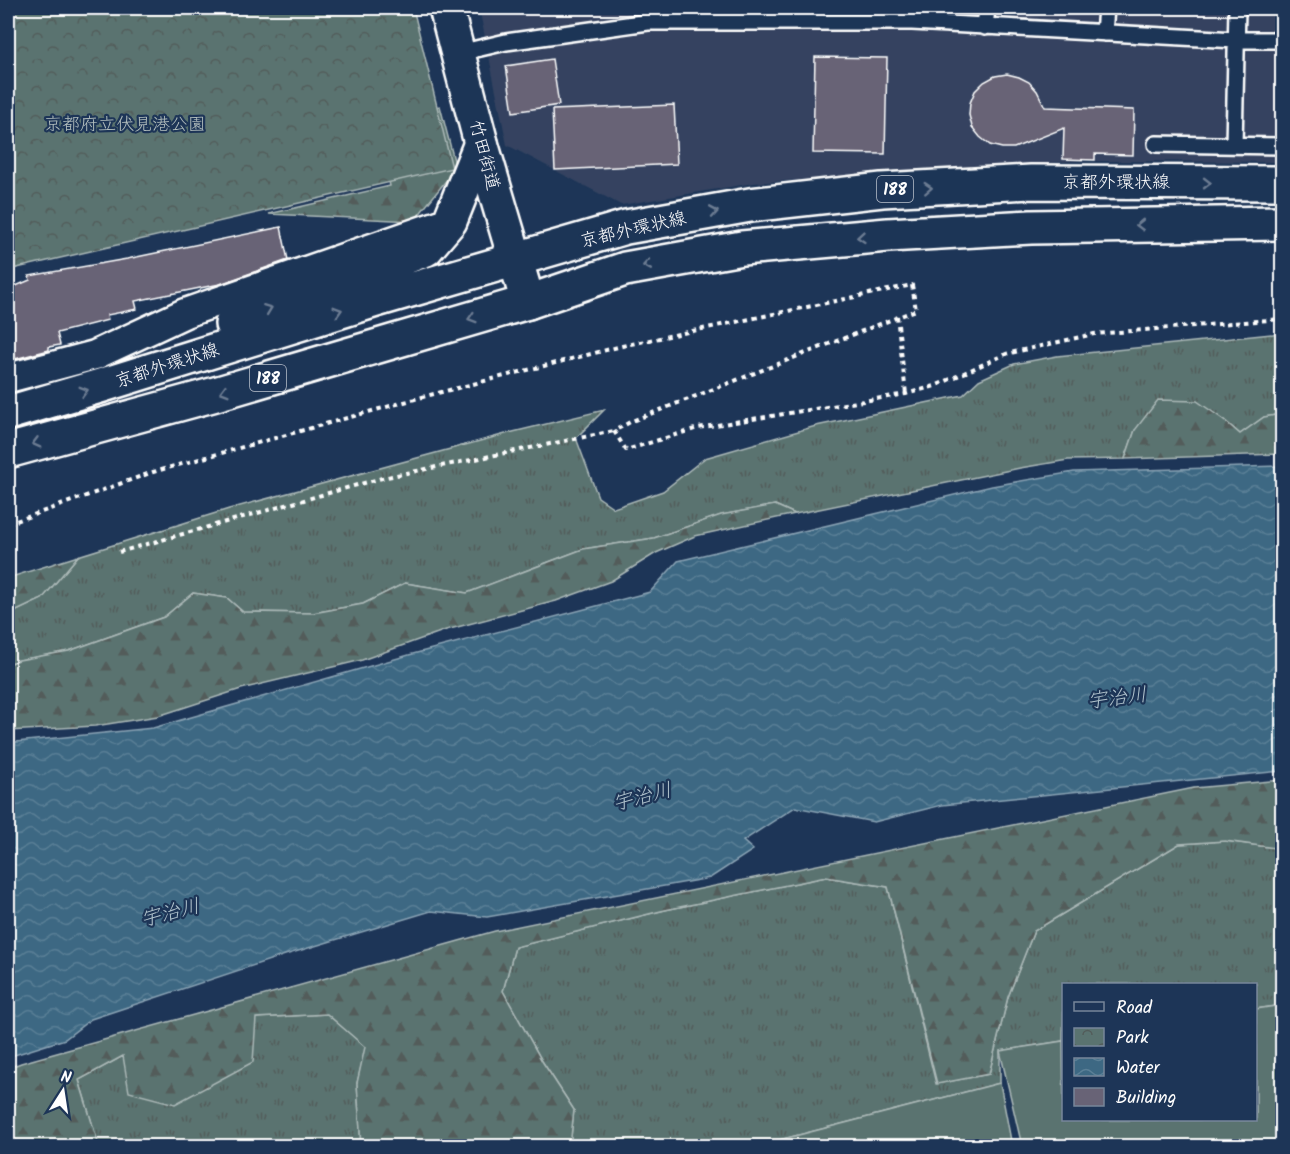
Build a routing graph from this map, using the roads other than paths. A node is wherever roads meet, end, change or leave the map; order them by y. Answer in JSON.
{"nodes":[{"id":1,"x":446,"y":8,"type":"edge"},
{"id":2,"x":638,"y":8,"type":"edge"},
{"id":3,"x":987,"y":8,"type":"edge"},
{"id":4,"x":1106,"y":8,"type":"edge"},
{"id":5,"x":1237,"y":8,"type":"edge"},
{"id":6,"x":913,"y":15,"type":"edge"},
{"id":7,"x":636,"y":24,"type":"junction"},
{"id":8,"x":985,"y":27,"type":"junction"},
{"id":9,"x":1104,"y":33,"type":"junction"},
{"id":10,"x":1236,"y":40,"type":"junction"},
{"id":11,"x":1282,"y":40,"type":"edge"},
{"id":12,"x":459,"y":53,"type":"junction"},
{"id":13,"x":481,"y":143,"type":"junction"},
{"id":14,"x":1156,"y":144,"type":"dead end"},
{"id":15,"x":1234,"y":145,"type":"junction"},
{"id":16,"x":1282,"y":146,"type":"edge"},
{"id":17,"x":1282,"y":183,"type":"edge"},
{"id":18,"x":450,"y":221,"type":"junction"},
{"id":19,"x":1282,"y":223,"type":"edge"},
{"id":20,"x":514,"y":259,"type":"junction"},
{"id":21,"x":528,"y":302,"type":"junction"},
{"id":22,"x":182,"y":360,"type":"junction"},
{"id":23,"x":8,"y":378,"type":"edge"},
{"id":24,"x":8,"y":413,"type":"edge"},
{"id":25,"x":8,"y":451,"type":"edge"}],
"edges":[{"from":1,"to":12,"type":"main road","name":"竹田街道"},
{"from":2,"to":7,"type":"lane"},
{"from":3,"to":8,"type":"lane"},
{"from":4,"to":9,"type":"lane"},
{"from":5,"to":10,"type":"lane"},
{"from":6,"to":7,"type":"lane"},
{"from":6,"to":8,"type":"lane"},
{"from":7,"to":12,"type":"lane"},
{"from":8,"to":9,"type":"lane"},
{"from":9,"to":10,"type":"lane"},
{"from":10,"to":11,"type":"lane"},
{"from":10,"to":15,"type":"lane"},
{"from":12,"to":13,"type":"main road","name":"竹田街道"},
{"from":13,"to":18,"type":"main road"},
{"from":13,"to":20,"type":"main road","name":"竹田街道"},
{"from":14,"to":15,"type":"lane"},
{"from":15,"to":16,"type":"lane"},
{"from":20,"to":17,"type":"main road","name":"京都外環状線","number":"188","one_way":true},
{"from":22,"to":18,"type":"main road","one_way":true},
{"from":18,"to":23,"type":"street"},
{"from":19,"to":21,"type":"main road","name":"京都外環状線","number":"188","one_way":true},
{"from":20,"to":21,"type":"main road","name":"竹田街道"},
{"from":22,"to":20,"type":"main road","name":"京都外環状線","number":"188","one_way":true},
{"from":21,"to":25,"type":"main road","name":"京都外環状線","number":"188","one_way":true},
{"from":24,"to":22,"type":"main road","name":"京都外環状線","number":"188","one_way":true}]}
